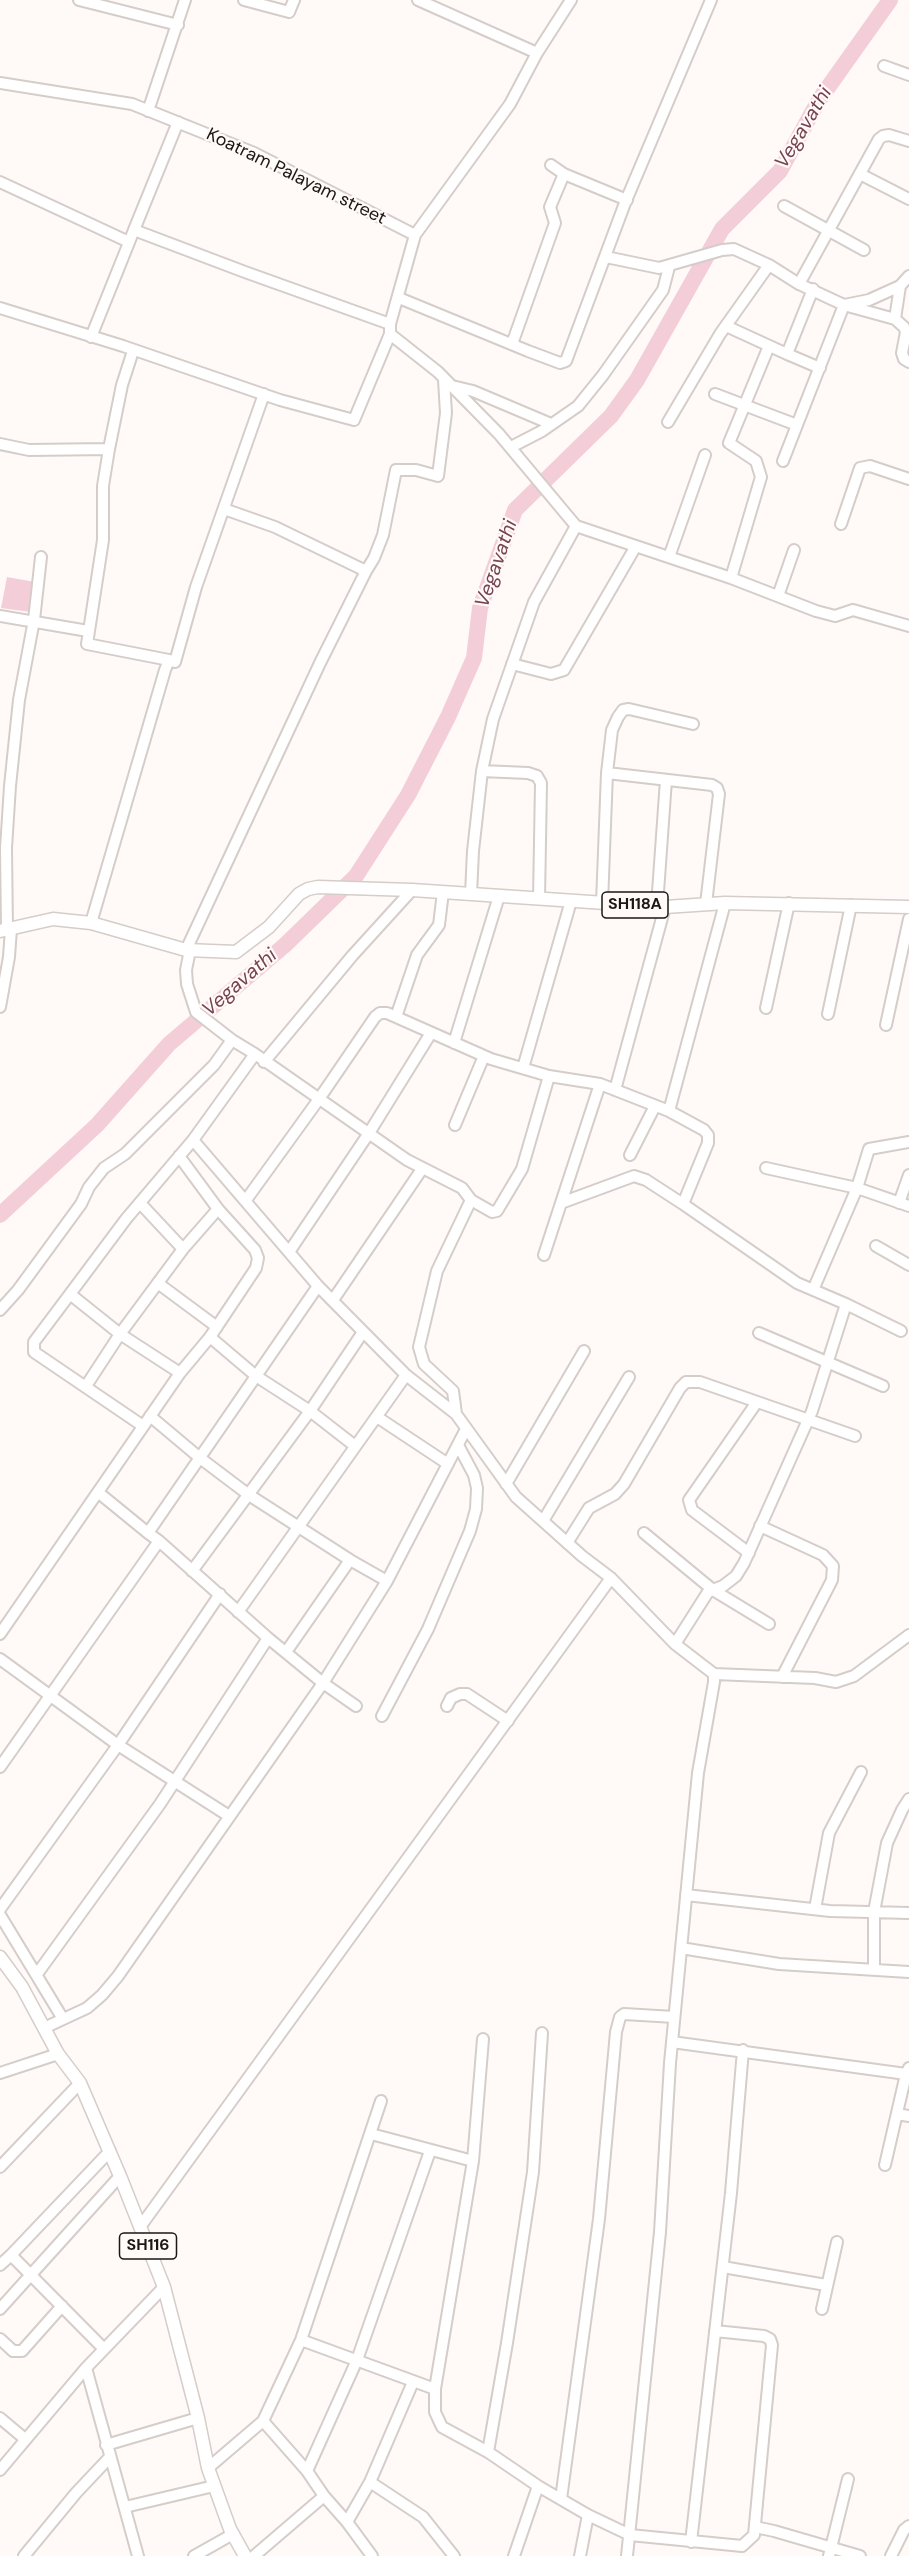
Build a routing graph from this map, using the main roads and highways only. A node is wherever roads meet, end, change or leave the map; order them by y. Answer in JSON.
{"nodes":[{"id":1,"x":909,"y":907,"type":"edge"},
{"id":2,"x":6,"y":930,"type":"edge"},
{"id":3,"x":0,"y":1957,"type":"edge"},
{"id":4,"x":245,"y":2556,"type":"edge"}],
"edges":[{"from":1,"to":2,"type":"main road","number":"SH118A"},
{"from":3,"to":4,"type":"main road","number":"SH116"}]}
